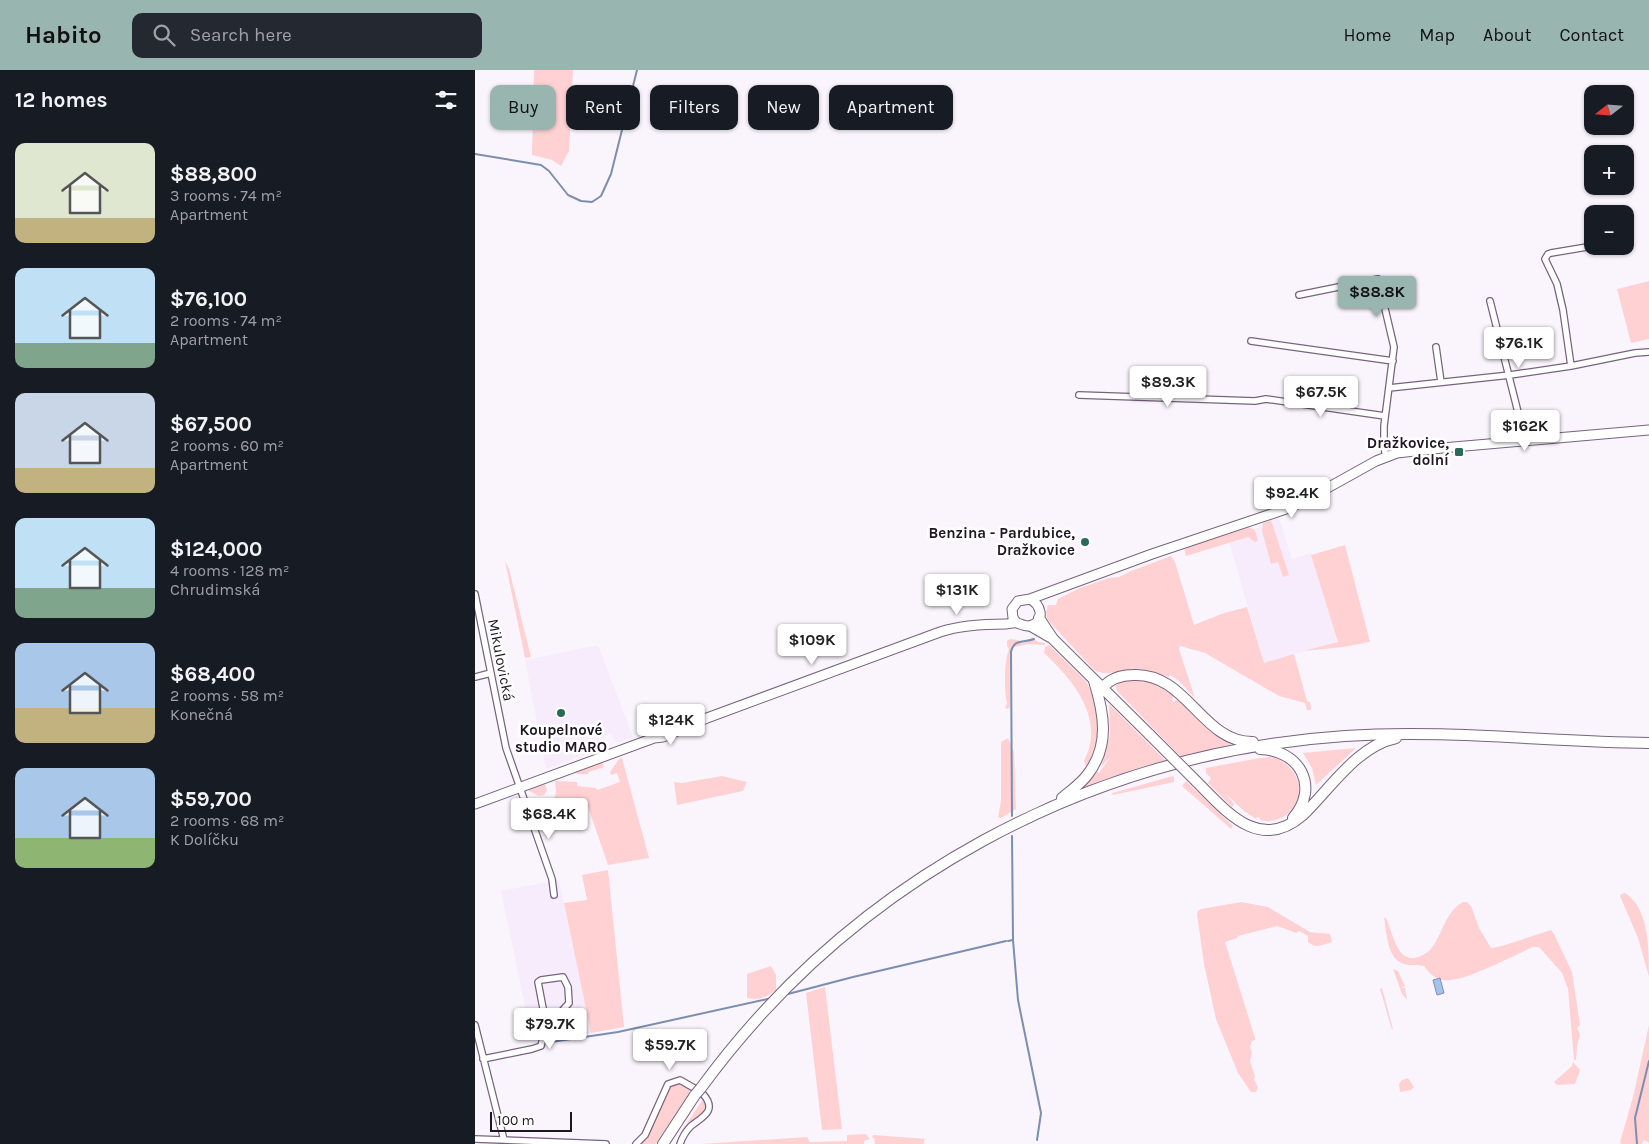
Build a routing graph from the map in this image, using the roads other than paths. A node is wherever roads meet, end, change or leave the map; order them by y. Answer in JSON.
{"nodes":[{"id":1,"x":1584,"y":248,"type":"edge"},
{"id":2,"x":1299,"y":295,"type":"dead end"},
{"id":3,"x":1490,"y":301,"type":"dead end"},
{"id":4,"x":1251,"y":341,"type":"dead end"},
{"id":5,"x":1436,"y":347,"type":"dead end"},
{"id":6,"x":1649,"y":352,"type":"edge"},
{"id":7,"x":1393,"y":361,"type":"junction"},
{"id":8,"x":1571,"y":366,"type":"junction"},
{"id":9,"x":1510,"y":375,"type":"junction"},
{"id":10,"x":1441,"y":382,"type":"junction"},
{"id":11,"x":1389,"y":388,"type":"junction"},
{"id":12,"x":1079,"y":396,"type":"dead end"},
{"id":13,"x":1385,"y":416,"type":"junction"},
{"id":14,"x":1649,"y":430,"type":"edge"},
{"id":15,"x":1525,"y":440,"type":"junction"},
{"id":16,"x":1386,"y":457,"type":"junction"},
{"id":17,"x":1052,"y":590,"type":"junction"},
{"id":18,"x":475,"y":594,"type":"edge"},
{"id":19,"x":1030,"y":599,"type":"junction"},
{"id":20,"x":1039,"y":606,"type":"junction"},
{"id":21,"x":1012,"y":613,"type":"junction"},
{"id":22,"x":477,"y":616,"type":"edge"},
{"id":23,"x":1039,"y":618,"type":"junction"},
{"id":24,"x":1016,"y":622,"type":"junction"},
{"id":25,"x":996,"y":624,"type":"junction"},
{"id":26,"x":1031,"y":626,"type":"junction"},
{"id":27,"x":1053,"y":639,"type":"junction"},
{"id":28,"x":491,"y":674,"type":"junction"},
{"id":29,"x":475,"y":676,"type":"edge"},
{"id":30,"x":1094,"y":680,"type":"junction"},
{"id":31,"x":1102,"y":688,"type":"junction"},
{"id":32,"x":707,"y":718,"type":"junction"},
{"id":33,"x":1421,"y":735,"type":"junction"},
{"id":34,"x":654,"y":738,"type":"junction"},
{"id":35,"x":1279,"y":742,"type":"junction"},
{"id":36,"x":1649,"y":743,"type":"edge"},
{"id":37,"x":1235,"y":750,"type":"junction"},
{"id":38,"x":519,"y":788,"type":"junction"},
{"id":39,"x":475,"y":804,"type":"edge"},
{"id":40,"x":1055,"y":805,"type":"junction"},
{"id":41,"x":1280,"y":828,"type":"junction"},
{"id":42,"x":554,"y":895,"type":"dead end"},
{"id":43,"x":545,"y":1020,"type":"junction"},
{"id":44,"x":475,"y":1025,"type":"edge"},
{"id":45,"x":483,"y":1059,"type":"junction"},
{"id":46,"x":698,"y":1091,"type":"junction"},
{"id":47,"x":475,"y":1139,"type":"edge"},
{"id":48,"x":503,"y":1140,"type":"junction"},
{"id":49,"x":606,"y":1144,"type":"edge"},
{"id":50,"x":636,"y":1144,"type":"edge"},
{"id":51,"x":663,"y":1144,"type":"edge"},
{"id":52,"x":680,"y":1144,"type":"edge"}],
"edges":[{"from":1,"to":8,"type":"street"},
{"from":2,"to":7,"type":"street"},
{"from":3,"to":9,"type":"street"},
{"from":4,"to":7,"type":"street"},
{"from":5,"to":10,"type":"street"},
{"from":6,"to":8,"type":"street"},
{"from":7,"to":11,"type":"street"},
{"from":8,"to":9,"type":"street"},
{"from":9,"to":10,"type":"street"},
{"from":9,"to":15,"type":"street"},
{"from":10,"to":11,"type":"street"},
{"from":11,"to":13,"type":"street"},
{"from":12,"to":13,"type":"street"},
{"from":13,"to":16,"type":"street"},
{"from":14,"to":15,"type":"main road"},
{"from":15,"to":16,"type":"main road"},
{"from":16,"to":17,"type":"main road"},
{"from":17,"to":19,"type":"main road"},
{"from":17,"to":20,"type":"main road"},
{"from":18,"to":22,"type":"street","name":"Mikulovická"},
{"from":19,"to":20,"type":"main road"},
{"from":19,"to":21,"type":"main road"},
{"from":20,"to":23,"type":"main road"},
{"from":21,"to":24,"type":"main road"},
{"from":21,"to":25,"type":"main road"},
{"from":22,"to":28,"type":"street","name":"Mikulovická"},
{"from":23,"to":26,"type":"main road"},
{"from":23,"to":27,"type":"main road"},
{"from":24,"to":25,"type":"main road"},
{"from":24,"to":26,"type":"main road"},
{"from":25,"to":32,"type":"main road"},
{"from":26,"to":27,"type":"main road"},
{"from":27,"to":30,"type":"main road"},
{"from":28,"to":29,"type":"street"},
{"from":28,"to":38,"type":"street","name":"Mikulovická"},
{"from":30,"to":31,"type":"main road"},
{"from":30,"to":40,"type":"main road"},
{"from":31,"to":35,"type":"main road"},
{"from":31,"to":41,"type":"main road","bridge":true},
{"from":32,"to":34,"type":"main road"},
{"from":32,"to":34,"type":"main road"},
{"from":33,"to":35,"type":"main road"},
{"from":33,"to":36,"type":"main road"},
{"from":33,"to":41,"type":"main road"},
{"from":34,"to":38,"type":"main road"},
{"from":35,"to":37,"type":"main road"},
{"from":37,"to":40,"type":"main road"},
{"from":37,"to":41,"type":"main road"},
{"from":38,"to":39,"type":"main road"},
{"from":38,"to":42,"type":"street","name":"Mikulovická"},
{"from":40,"to":46,"type":"main road"},
{"from":43,"to":43,"type":"street"},
{"from":43,"to":45,"type":"street"},
{"from":44,"to":45,"type":"street"},
{"from":45,"to":48,"type":"street"},
{"from":46,"to":50,"type":"street"},
{"from":46,"to":51,"type":"main road"},
{"from":46,"to":52,"type":"street"},
{"from":47,"to":48,"type":"street"},
{"from":48,"to":49,"type":"street"}]}
